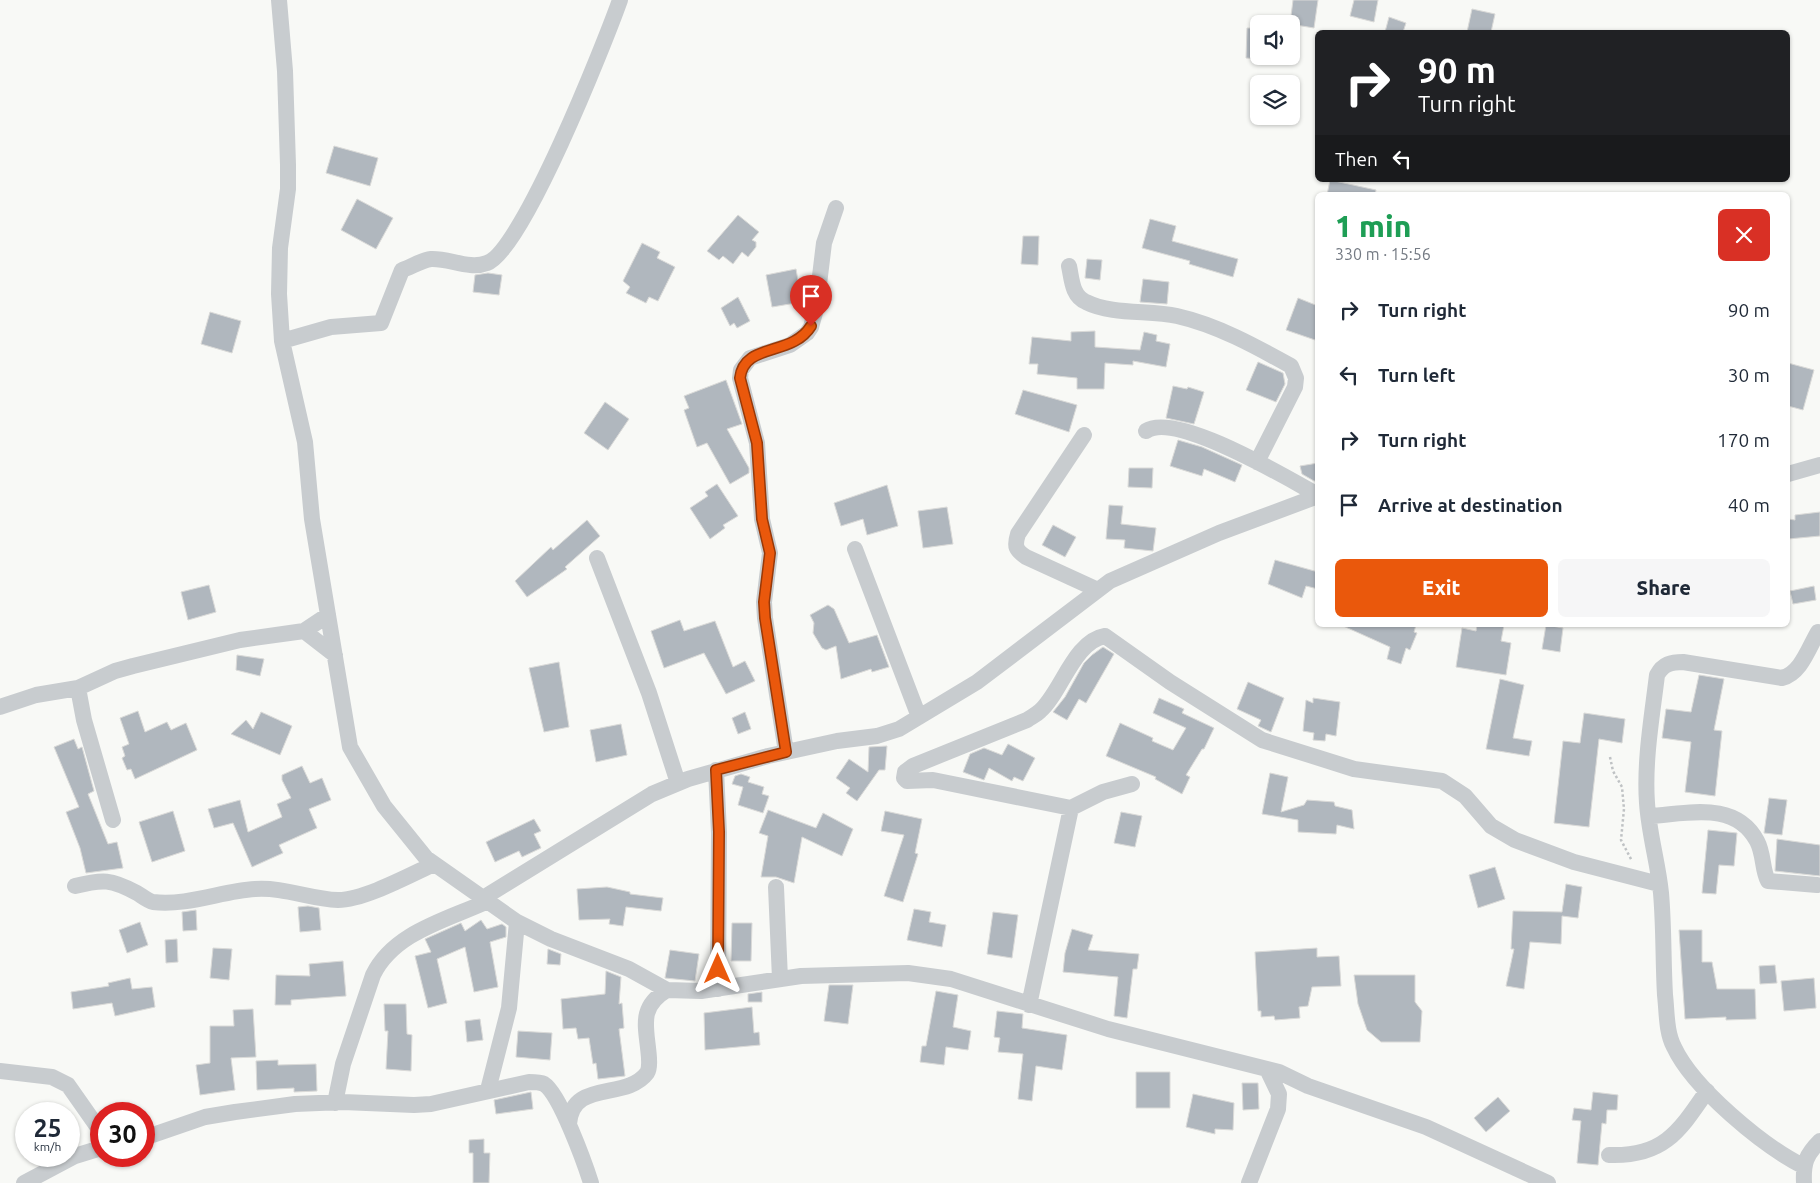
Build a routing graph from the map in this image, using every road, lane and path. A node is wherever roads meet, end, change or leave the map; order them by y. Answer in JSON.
{"nodes":[{"id":1,"x":279,"y":0,"type":"edge"},
{"id":2,"x":620,"y":0,"type":"edge"},
{"id":3,"x":836,"y":208,"type":"dead end"},
{"id":4,"x":1069,"y":266,"type":"dead end"},
{"id":5,"x":282,"y":341,"type":"junction"},
{"id":6,"x":1146,"y":431,"type":"dead end"},
{"id":7,"x":1084,"y":435,"type":"dead end"},
{"id":8,"x":1258,"y":462,"type":"junction"},
{"id":9,"x":1820,"y":465,"type":"edge"},
{"id":10,"x":1790,"y":473,"type":"edge"},
{"id":11,"x":1315,"y":494,"type":"edge"},
{"id":12,"x":1315,"y":497,"type":"edge"},
{"id":13,"x":855,"y":549,"type":"dead end"},
{"id":14,"x":597,"y":558,"type":"dead end"},
{"id":15,"x":1098,"y":590,"type":"junction"},
{"id":16,"x":328,"y":615,"type":"junction"},
{"id":17,"x":304,"y":631,"type":"junction"},
{"id":18,"x":1818,"y":632,"type":"dead end"},
{"id":19,"x":335,"y":655,"type":"junction"},
{"id":20,"x":78,"y":688,"type":"junction"},
{"id":21,"x":0,"y":707,"type":"edge"},
{"id":22,"x":919,"y":717,"type":"junction"},
{"id":23,"x":786,"y":752,"type":"junction"},
{"id":24,"x":1610,"y":757,"type":"dead end"},
{"id":25,"x":716,"y":770,"type":"junction"},
{"id":26,"x":678,"y":784,"type":"junction"},
{"id":27,"x":1132,"y":784,"type":"dead end"},
{"id":28,"x":1071,"y":808,"type":"junction"},
{"id":29,"x":1649,"y":816,"type":"junction"},
{"id":30,"x":113,"y":820,"type":"dead end"},
{"id":31,"x":434,"y":864,"type":"junction"},
{"id":32,"x":1635,"y":878,"type":"junction"},
{"id":33,"x":1659,"y":884,"type":"junction"},
{"id":34,"x":1817,"y":885,"type":"dead end"},
{"id":35,"x":75,"y":886,"type":"dead end"},
{"id":36,"x":776,"y":887,"type":"dead end"},
{"id":37,"x":486,"y":900,"type":"junction"},
{"id":38,"x":517,"y":922,"type":"junction"},
{"id":39,"x":780,"y":979,"type":"junction"},
{"id":40,"x":718,"y":988,"type":"junction"},
{"id":41,"x":667,"y":990,"type":"junction"},
{"id":42,"x":1029,"y":1005,"type":"junction"},
{"id":43,"x":1267,"y":1069,"type":"junction"},
{"id":44,"x":0,"y":1070,"type":"edge"},
{"id":45,"x":488,"y":1090,"type":"junction"},
{"id":46,"x":1707,"y":1092,"type":"junction"},
{"id":47,"x":335,"y":1103,"type":"junction"},
{"id":48,"x":90,"y":1116,"type":"edge"},
{"id":49,"x":568,"y":1124,"type":"junction"},
{"id":50,"x":155,"y":1134,"type":"edge"},
{"id":51,"x":1820,"y":1141,"type":"edge"},
{"id":52,"x":90,"y":1152,"type":"edge"},
{"id":53,"x":1609,"y":1155,"type":"dead end"},
{"id":54,"x":1803,"y":1166,"type":"junction"},
{"id":55,"x":47,"y":1177,"type":"edge"},
{"id":56,"x":24,"y":1183,"type":"edge"},
{"id":57,"x":591,"y":1183,"type":"edge"},
{"id":58,"x":1249,"y":1183,"type":"edge"},
{"id":59,"x":1548,"y":1183,"type":"edge"},
{"id":60,"x":1804,"y":1183,"type":"edge"}],
"edges":[{"from":1,"to":5,"type":"street"},
{"from":2,"to":5,"type":"street"},
{"from":3,"to":23,"type":"street"},
{"from":4,"to":8,"type":"street"},
{"from":5,"to":16,"type":"street"},
{"from":6,"to":8,"type":"street"},
{"from":7,"to":15,"type":"street"},
{"from":8,"to":11,"type":"street"},
{"from":9,"to":10,"type":"street"},
{"from":12,"to":15,"type":"street"},
{"from":13,"to":22,"type":"street"},
{"from":14,"to":26,"type":"street"},
{"from":15,"to":22,"type":"street"},
{"from":16,"to":17,"type":"street"},
{"from":16,"to":19,"type":"street"},
{"from":17,"to":19,"type":"street"},
{"from":17,"to":20,"type":"street"},
{"from":18,"to":29,"type":"street"},
{"from":19,"to":31,"type":"street"},
{"from":20,"to":21,"type":"street"},
{"from":20,"to":30,"type":"street"},
{"from":22,"to":23,"type":"street"},
{"from":23,"to":25,"type":"street"},
{"from":24,"to":32,"type":"path"},
{"from":25,"to":26,"type":"street"},
{"from":25,"to":40,"type":"street"},
{"from":26,"to":37,"type":"street"},
{"from":27,"to":28,"type":"street"},
{"from":28,"to":32,"type":"street"},
{"from":28,"to":42,"type":"street"},
{"from":29,"to":33,"type":"street"},
{"from":29,"to":34,"type":"street"},
{"from":31,"to":35,"type":"street"},
{"from":31,"to":37,"type":"street"},
{"from":32,"to":33,"type":"street"},
{"from":33,"to":46,"type":"street"},
{"from":36,"to":39,"type":"street"},
{"from":37,"to":38,"type":"street"},
{"from":37,"to":47,"type":"street"},
{"from":38,"to":41,"type":"street"},
{"from":38,"to":45,"type":"street"},
{"from":39,"to":40,"type":"street"},
{"from":39,"to":42,"type":"street"},
{"from":40,"to":41,"type":"street"},
{"from":41,"to":49,"type":"street"},
{"from":42,"to":43,"type":"street"},
{"from":43,"to":58,"type":"street"},
{"from":43,"to":59,"type":"street"},
{"from":44,"to":48,"type":"street"},
{"from":45,"to":47,"type":"street"},
{"from":45,"to":49,"type":"street"},
{"from":46,"to":53,"type":"street"},
{"from":46,"to":54,"type":"street"},
{"from":47,"to":50,"type":"street"},
{"from":49,"to":57,"type":"street"},
{"from":51,"to":54,"type":"street"},
{"from":52,"to":55,"type":"street"},
{"from":54,"to":60,"type":"street"},
{"from":55,"to":56,"type":"street"}]}
